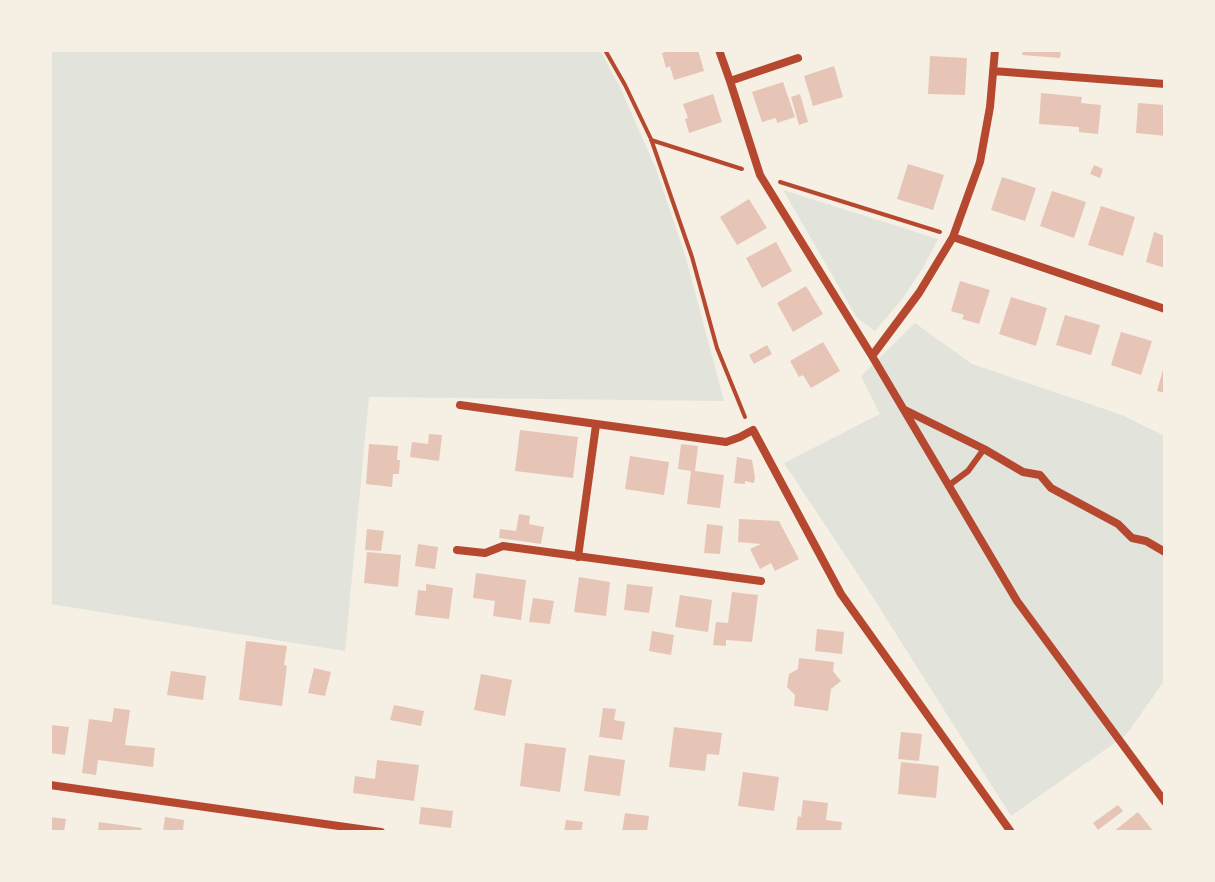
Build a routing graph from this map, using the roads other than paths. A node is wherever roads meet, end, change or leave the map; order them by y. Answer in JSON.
{"nodes":[{"id":1,"x":719,"y":50,"type":"edge"},
{"id":2,"x":995,"y":50,"type":"edge"},
{"id":3,"x":798,"y":58,"type":"dead end"},
{"id":4,"x":993,"y":71,"type":"junction"},
{"id":5,"x":730,"y":81,"type":"junction"},
{"id":6,"x":1165,"y":84,"type":"edge"},
{"id":7,"x":953,"y":237,"type":"junction"},
{"id":8,"x":1165,"y":309,"type":"edge"},
{"id":9,"x":872,"y":356,"type":"junction"},
{"id":10,"x":460,"y":405,"type":"dead end"},
{"id":11,"x":904,"y":410,"type":"junction"},
{"id":12,"x":596,"y":425,"type":"junction"},
{"id":13,"x":984,"y":449,"type":"junction"},
{"id":14,"x":948,"y":486,"type":"junction"},
{"id":15,"x":457,"y":550,"type":"dead end"},
{"id":16,"x":1165,"y":552,"type":"edge"},
{"id":17,"x":578,"y":557,"type":"junction"},
{"id":18,"x":761,"y":581,"type":"dead end"},
{"id":19,"x":50,"y":785,"type":"edge"},
{"id":20,"x":1165,"y":802,"type":"edge"},
{"id":21,"x":381,"y":832,"type":"edge"},
{"id":22,"x":1011,"y":832,"type":"edge"}],
"edges":[{"from":1,"to":5,"type":"street"},
{"from":2,"to":4,"type":"street"},
{"from":3,"to":5,"type":"street"},
{"from":4,"to":6,"type":"street"},
{"from":4,"to":7,"type":"street"},
{"from":5,"to":9,"type":"street"},
{"from":7,"to":8,"type":"street"},
{"from":7,"to":9,"type":"street"},
{"from":9,"to":11,"type":"street"},
{"from":10,"to":12,"type":"street"},
{"from":11,"to":13,"type":"street"},
{"from":11,"to":14,"type":"street"},
{"from":12,"to":17,"type":"street"},
{"from":12,"to":22,"type":"street"},
{"from":13,"to":14,"type":"lane"},
{"from":13,"to":16,"type":"street"},
{"from":14,"to":20,"type":"street"},
{"from":15,"to":17,"type":"street"},
{"from":17,"to":18,"type":"street"},
{"from":19,"to":21,"type":"street"}]}
